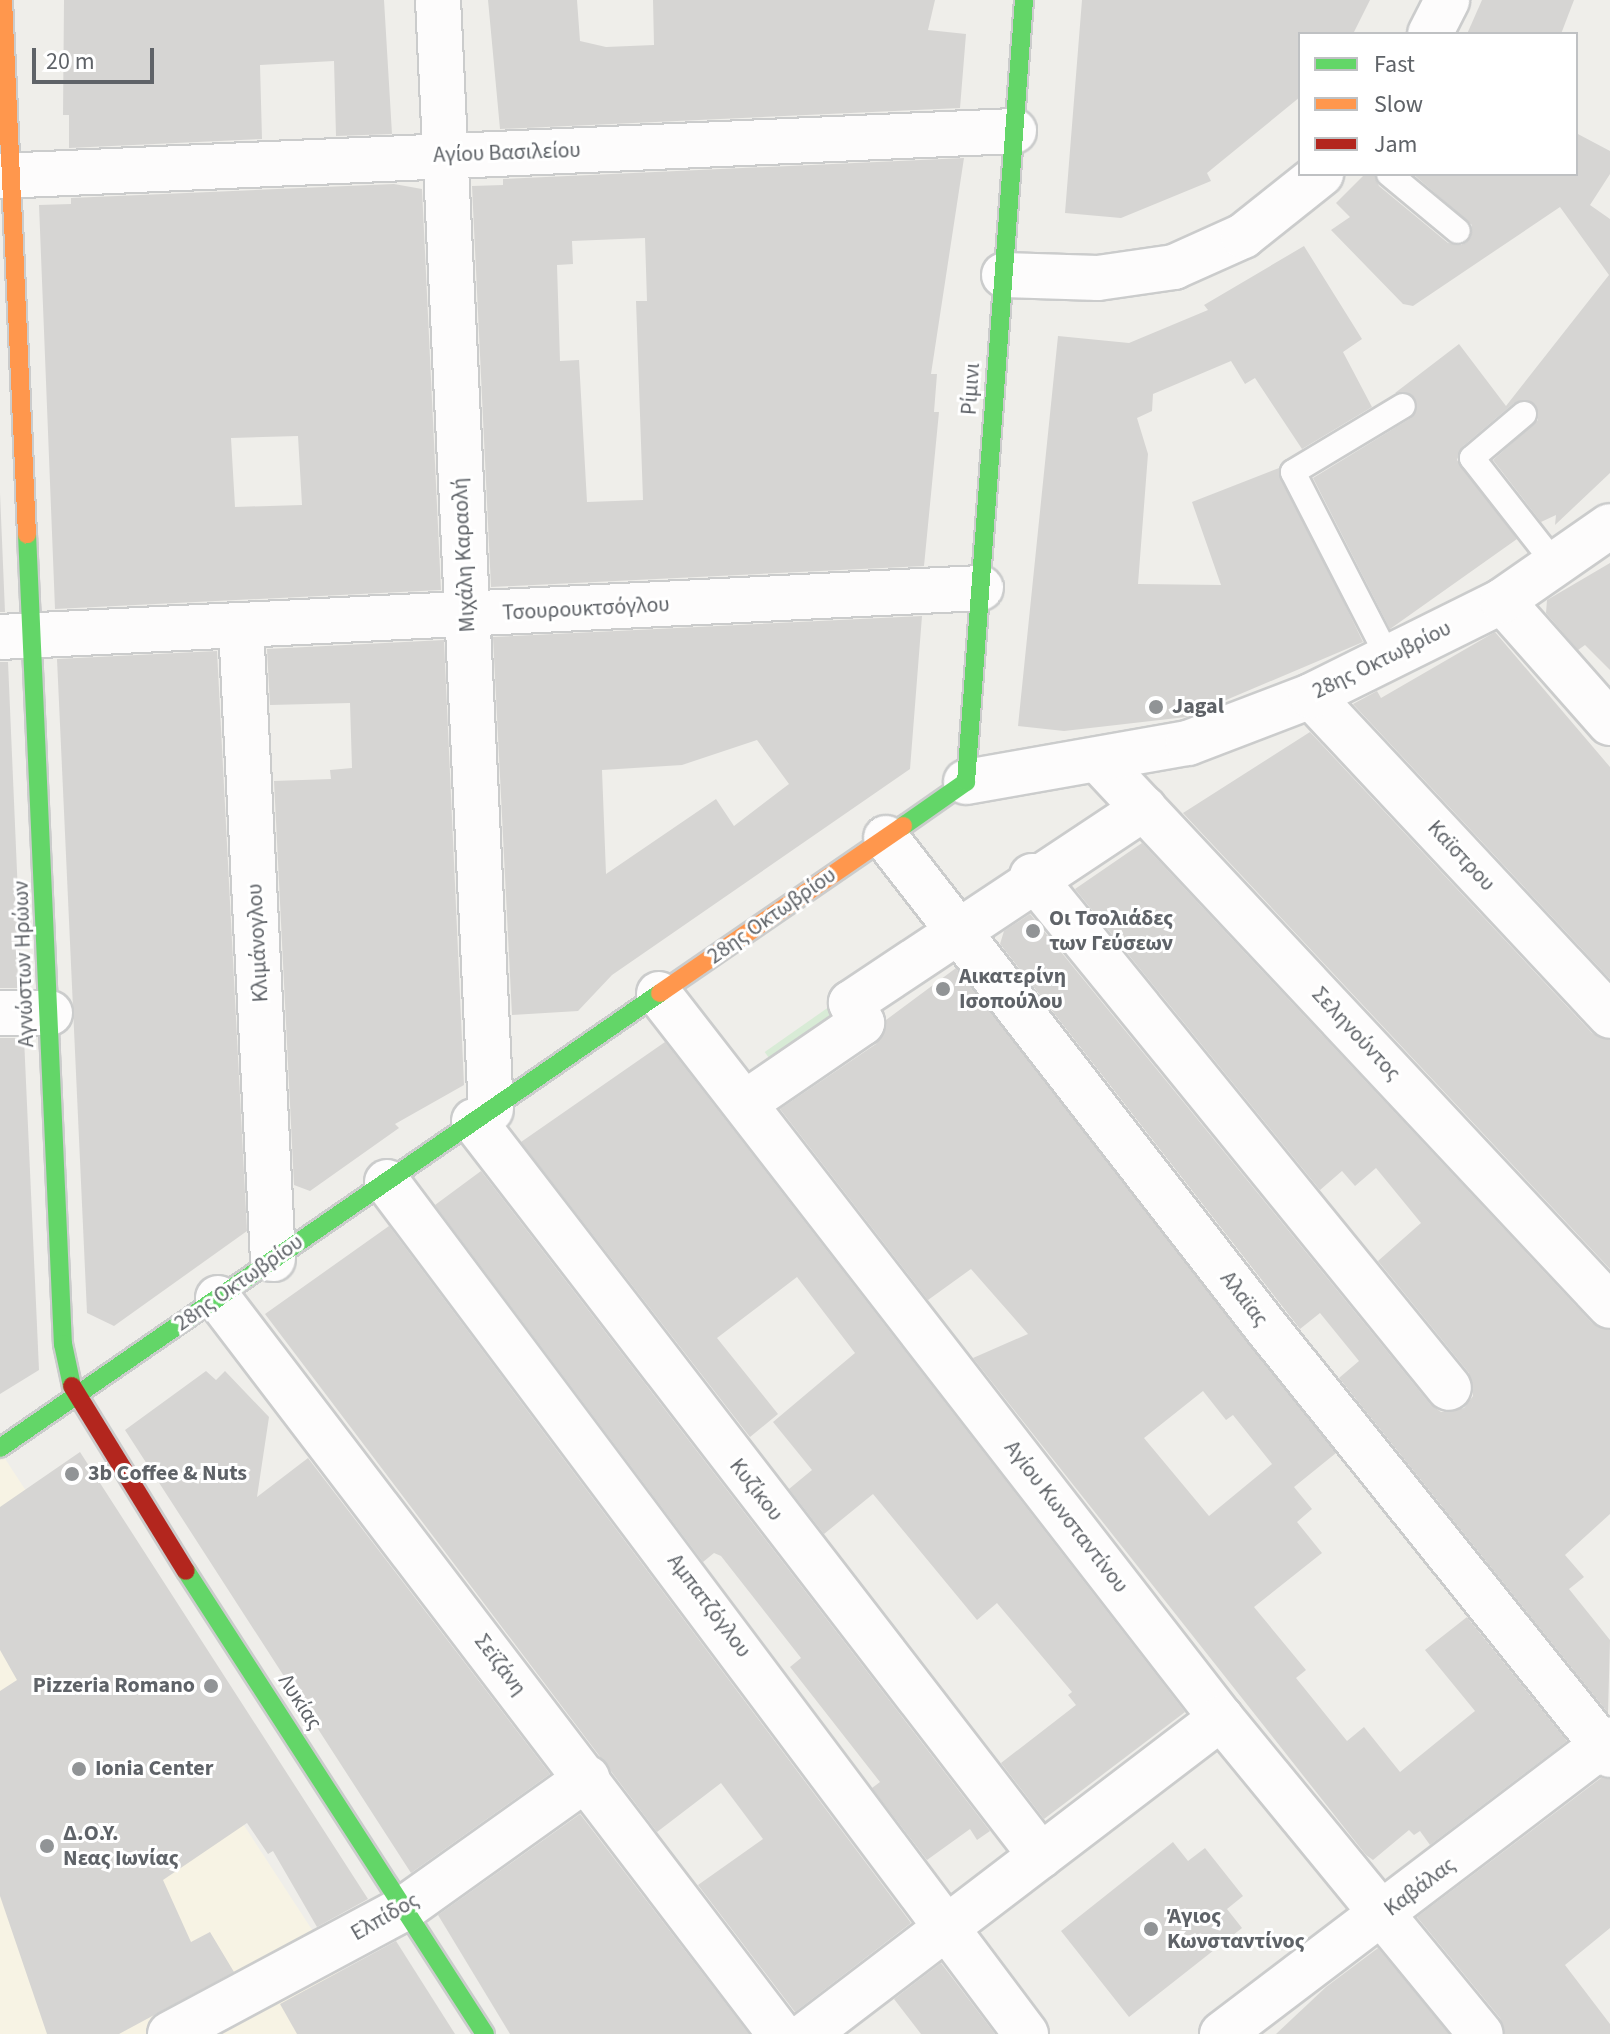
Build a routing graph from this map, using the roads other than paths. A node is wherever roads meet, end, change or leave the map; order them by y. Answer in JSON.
{"nodes":[{"id":1,"x":3,"y":0,"type":"edge"},
{"id":2,"x":438,"y":0,"type":"edge"},
{"id":3,"x":1024,"y":0,"type":"edge"},
{"id":4,"x":1447,"y":0,"type":"edge"},
{"id":5,"x":1431,"y":32,"type":"edge"},
{"id":6,"x":1014,"y":131,"type":"junction"},
{"id":7,"x":445,"y":156,"type":"junction"},
{"id":8,"x":6,"y":176,"type":"edge"},
{"id":9,"x":1318,"y":176,"type":"edge"},
{"id":10,"x":1391,"y":176,"type":"edge"},
{"id":11,"x":1458,"y":231,"type":"dead end"},
{"id":12,"x":1004,"y":275,"type":"junction"},
{"id":13,"x":12,"y":405,"type":"edge"},
{"id":14,"x":1403,"y":406,"type":"dead end"},
{"id":15,"x":1524,"y":414,"type":"dead end"},
{"id":16,"x":1610,"y":526,"type":"edge"},
{"id":17,"x":1555,"y":564,"type":"junction"},
{"id":18,"x":981,"y":588,"type":"junction"},
{"id":19,"x":1502,"y":601,"type":"junction"},
{"id":20,"x":467,"y":616,"type":"junction"},
{"id":21,"x":241,"y":626,"type":"junction"},
{"id":22,"x":18,"y":636,"type":"edge"},
{"id":23,"x":1389,"y":659,"type":"junction"},
{"id":24,"x":1311,"y":696,"type":"junction"},
{"id":25,"x":1610,"y":723,"type":"edge"},
{"id":26,"x":1101,"y":763,"type":"junction"},
{"id":27,"x":966,"y":782,"type":"junction"},
{"id":28,"x":1144,"y":808,"type":"junction"},
{"id":29,"x":886,"y":838,"type":"junction"},
{"id":30,"x":1032,"y":876,"type":"junction"},
{"id":31,"x":958,"y":928,"type":"junction"},
{"id":32,"x":659,"y":994,"type":"junction"},
{"id":33,"x":0,"y":1013,"type":"edge"},
{"id":34,"x":50,"y":1013,"type":"junction"},
{"id":35,"x":1610,"y":1016,"type":"edge"},
{"id":36,"x":745,"y":1103,"type":"junction"},
{"id":37,"x":483,"y":1116,"type":"junction"},
{"id":38,"x":387,"y":1182,"type":"junction"},
{"id":39,"x":273,"y":1259,"type":"junction"},
{"id":40,"x":218,"y":1298,"type":"junction"},
{"id":41,"x":1610,"y":1306,"type":"edge"},
{"id":42,"x":1449,"y":1388,"type":"dead end"},
{"id":43,"x":74,"y":1397,"type":"junction"},
{"id":44,"x":0,"y":1448,"type":"edge"},
{"id":45,"x":1221,"y":1718,"type":"junction"},
{"id":46,"x":1608,"y":1747,"type":"edge"},
{"id":47,"x":587,"y":1778,"type":"junction"},
{"id":48,"x":1041,"y":1856,"type":"junction"},
{"id":49,"x":405,"y":1908,"type":"junction"},
{"id":50,"x":1384,"y":1915,"type":"junction"},
{"id":51,"x":948,"y":1927,"type":"junction"},
{"id":52,"x":177,"y":2032,"type":"edge"},
{"id":53,"x":1226,"y":2033,"type":"edge"},
{"id":54,"x":485,"y":2034,"type":"edge"},
{"id":55,"x":780,"y":2034,"type":"edge"},
{"id":56,"x":807,"y":2034,"type":"edge"},
{"id":57,"x":1026,"y":2034,"type":"edge"},
{"id":58,"x":1481,"y":2034,"type":"edge"}],
"edges":[{"from":1,"to":8,"type":"street","name":"Αγνώστων Ηρώων"},
{"from":2,"to":7,"type":"street","name":"Μιχάλη Καραολή"},
{"from":3,"to":6,"type":"street","name":"Ρίμινι"},
{"from":4,"to":5,"type":"street"},
{"from":6,"to":7,"type":"street","name":"Αγίου Βασιλείου"},
{"from":6,"to":12,"type":"street","name":"Ρίμινι"},
{"from":7,"to":8,"type":"street","name":"Αγίου Βασιλείου"},
{"from":7,"to":20,"type":"street","name":"Μιχάλη Καραολή"},
{"from":8,"to":13,"type":"street","name":"Αγνώστων Ηρώων"},
{"from":9,"to":12,"type":"street"},
{"from":10,"to":11,"type":"lane"},
{"from":12,"to":18,"type":"street","name":"Ρίμινι"},
{"from":13,"to":22,"type":"street","name":"Αγνώστων Ηρώων"},
{"from":14,"to":23,"type":"lane"},
{"from":15,"to":17,"type":"lane"},
{"from":16,"to":17,"type":"street","name":"28ης Οκτωβρίου"},
{"from":17,"to":19,"type":"street","name":"28ης Οκτωβρίου"},
{"from":18,"to":20,"type":"street","name":"Τσουρουκτσόγλου"},
{"from":18,"to":27,"type":"street","name":"Ρίμινι"},
{"from":19,"to":23,"type":"street","name":"28ης Οκτωβρίου"},
{"from":19,"to":25,"type":"street"},
{"from":20,"to":21,"type":"street","name":"Τσουρουκτσόγλου"},
{"from":20,"to":37,"type":"street","name":"Μιχάλη Καραολή"},
{"from":21,"to":22,"type":"street","name":"Τσουρουκτσόγλου"},
{"from":21,"to":39,"type":"street","name":"Κλιμάνογλου"},
{"from":22,"to":34,"type":"street","name":"Αγνώστων Ηρώων"},
{"from":23,"to":24,"type":"street","name":"28ης Οκτωβρίου"},
{"from":24,"to":26,"type":"street","name":"28ης Οκτωβρίου"},
{"from":24,"to":35,"type":"street","name":"Καϊστρου"},
{"from":26,"to":27,"type":"street","name":"28ης Οκτωβρίου"},
{"from":26,"to":28,"type":"street","name":"Σεληνούντος"},
{"from":27,"to":29,"type":"street","name":"28ης Οκτωβρίου"},
{"from":28,"to":30,"type":"street"},
{"from":28,"to":41,"type":"street","name":"Σεληνούντος"},
{"from":29,"to":31,"type":"street","name":"Αλαϊας"},
{"from":29,"to":32,"type":"street","name":"28ης Οκτωβρίου"},
{"from":30,"to":31,"type":"street"},
{"from":30,"to":42,"type":"street"},
{"from":31,"to":36,"type":"street"},
{"from":31,"to":46,"type":"street","name":"Αλαϊας"},
{"from":32,"to":36,"type":"street","name":"Αγίου Κωνσταντίνου"},
{"from":32,"to":37,"type":"street","name":"28ης Οκτωβρίου"},
{"from":33,"to":34,"type":"street"},
{"from":34,"to":43,"type":"street","name":"Αγνώστων Ηρώων"},
{"from":36,"to":45,"type":"street","name":"Αγίου Κωνσταντίνου"},
{"from":37,"to":38,"type":"street","name":"28ης Οκτωβρίου"},
{"from":37,"to":48,"type":"street","name":"Κυζίκου"},
{"from":38,"to":39,"type":"street","name":"28ης Οκτωβρίου"},
{"from":38,"to":51,"type":"street","name":"Αμπατζόγλου"},
{"from":39,"to":40,"type":"street","name":"28ης Οκτωβρίου"},
{"from":40,"to":43,"type":"street","name":"28ης Οκτωβρίου"},
{"from":40,"to":47,"type":"street","name":"Σεϊζάνη"},
{"from":43,"to":44,"type":"street","name":"28ης Οκτωβρίου"},
{"from":43,"to":49,"type":"street","name":"Λυκίας"},
{"from":45,"to":48,"type":"street"},
{"from":45,"to":50,"type":"street","name":"Αγίου Κωνσταντίνου"},
{"from":46,"to":50,"type":"street","name":"Καβάλας"},
{"from":47,"to":49,"type":"street","name":"Ελπίδος"},
{"from":47,"to":55,"type":"street","name":"Σεϊζάνη"},
{"from":48,"to":51,"type":"street"},
{"from":49,"to":52,"type":"street","name":"Ελπίδος"},
{"from":49,"to":54,"type":"street","name":"Λυκίας"},
{"from":50,"to":53,"type":"street","name":"Καβάλας"},
{"from":50,"to":58,"type":"street","name":"Αγίου Κωνσταντίνου"},
{"from":51,"to":56,"type":"street"},
{"from":51,"to":57,"type":"street","name":"Αμπατζόγλου"}]}
